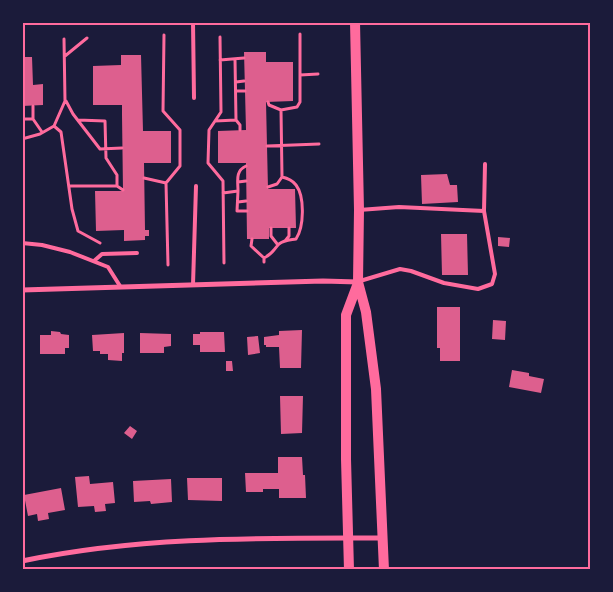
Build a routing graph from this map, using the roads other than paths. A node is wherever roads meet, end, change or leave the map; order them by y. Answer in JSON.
{"nodes":[{"id":1,"x":193,"y":22,"type":"edge"},
{"id":2,"x":355,"y":22,"type":"edge"},
{"id":3,"x":194,"y":98,"type":"dead end"},
{"id":4,"x":484,"y":164,"type":"dead end"},
{"id":5,"x":196,"y":186,"type":"dead end"},
{"id":6,"x":359,"y":210,"type":"junction"},
{"id":7,"x":484,"y":211,"type":"junction"},
{"id":8,"x":22,"y":243,"type":"edge"},
{"id":9,"x":138,"y":253,"type":"dead end"},
{"id":10,"x":94,"y":261,"type":"junction"},
{"id":11,"x":358,"y":282,"type":"junction"},
{"id":12,"x":193,"y":285,"type":"junction"},
{"id":13,"x":120,"y":286,"type":"junction"},
{"id":14,"x":22,"y":290,"type":"edge"},
{"id":15,"x":349,"y":538,"type":"junction"},
{"id":16,"x":383,"y":538,"type":"junction"},
{"id":17,"x":22,"y":561,"type":"edge"},
{"id":18,"x":349,"y":570,"type":"edge"},
{"id":19,"x":384,"y":570,"type":"edge"}],
"edges":[{"from":1,"to":3,"type":"lane"},
{"from":2,"to":6,"type":"main road"},
{"from":4,"to":7,"type":"lane"},
{"from":5,"to":12,"type":"lane"},
{"from":6,"to":7,"type":"lane"},
{"from":6,"to":11,"type":"main road"},
{"from":7,"to":11,"type":"lane"},
{"from":8,"to":10,"type":"lane"},
{"from":9,"to":10,"type":"lane"},
{"from":10,"to":13,"type":"lane"},
{"from":11,"to":12,"type":"street"},
{"from":11,"to":15,"type":"main road"},
{"from":11,"to":16,"type":"main road"},
{"from":12,"to":13,"type":"street"},
{"from":13,"to":14,"type":"street"},
{"from":15,"to":16,"type":"street"},
{"from":15,"to":17,"type":"street"},
{"from":15,"to":18,"type":"main road"},
{"from":16,"to":19,"type":"main road"}]}
